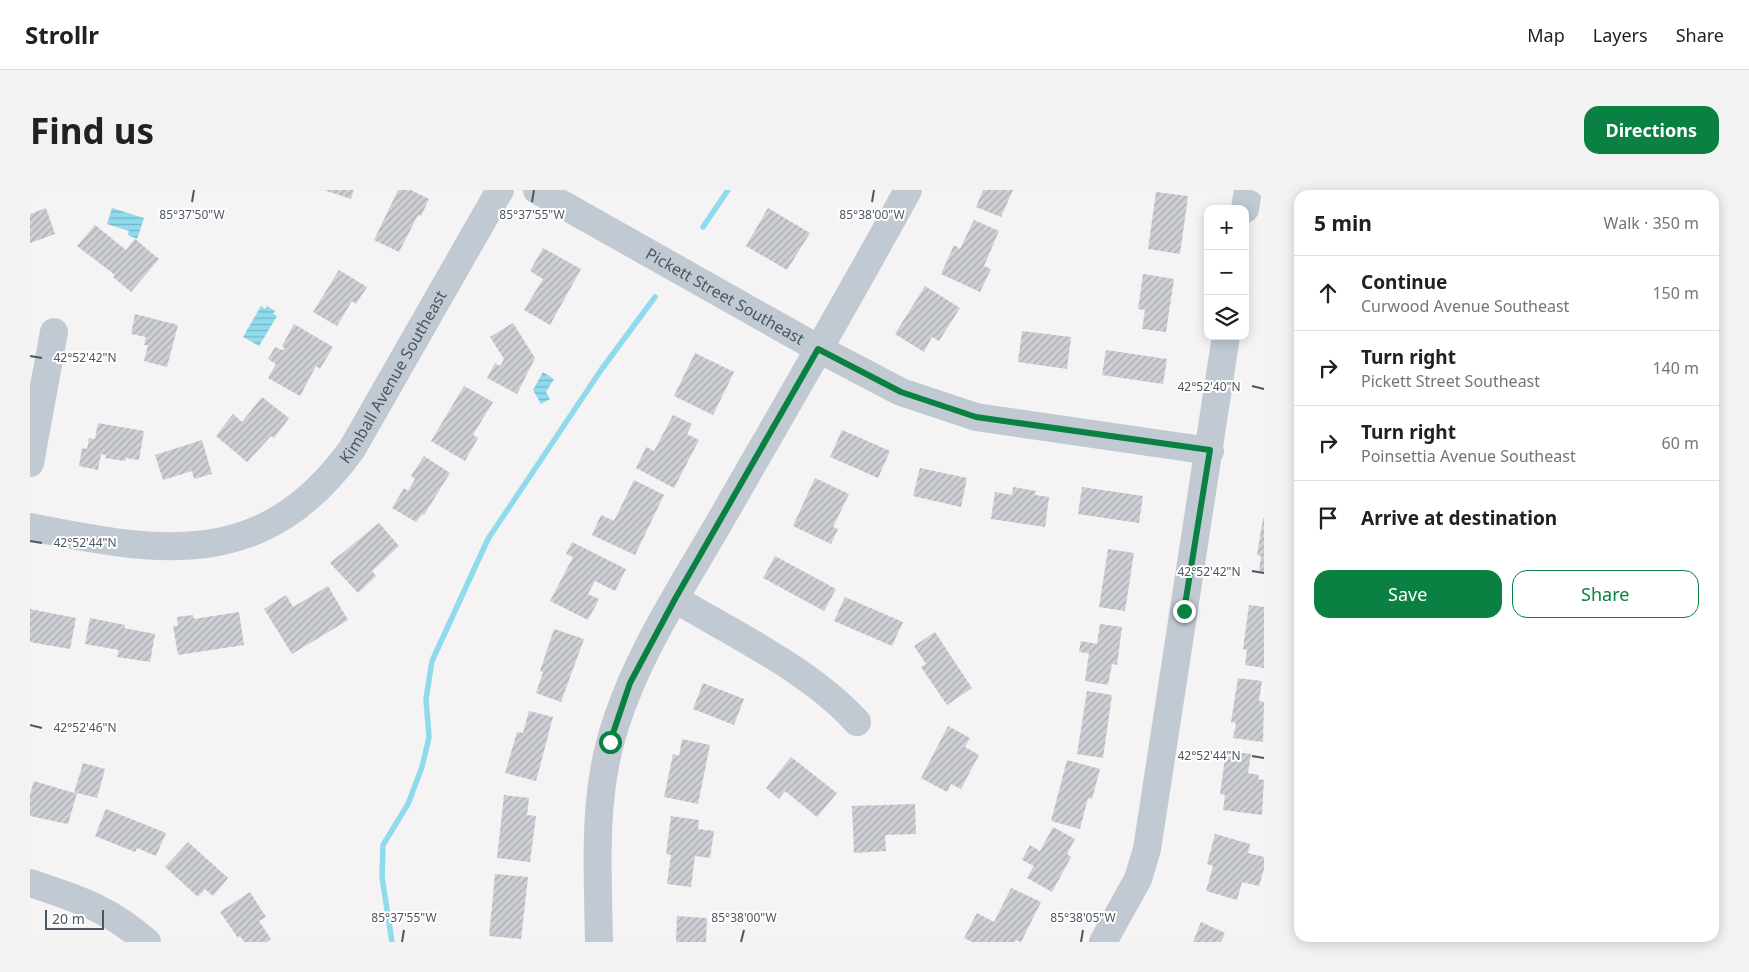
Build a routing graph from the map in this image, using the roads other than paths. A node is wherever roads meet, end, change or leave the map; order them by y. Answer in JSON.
{"nodes":[{"id":1,"x":500,"y":190,"type":"edge"},
{"id":2,"x":537,"y":190,"type":"edge"},
{"id":3,"x":908,"y":190,"type":"edge"},
{"id":4,"x":1248,"y":190,"type":"edge"},
{"id":5,"x":1246,"y":205,"type":"edge"},
{"id":6,"x":54,"y":332,"type":"dead end"},
{"id":7,"x":1225,"y":340,"type":"edge"},
{"id":8,"x":818,"y":349,"type":"junction"},
{"id":9,"x":1210,"y":450,"type":"junction"},
{"id":10,"x":30,"y":464,"type":"edge"},
{"id":11,"x":30,"y":527,"type":"edge"},
{"id":12,"x":675,"y":599,"type":"junction"},
{"id":13,"x":857,"y":722,"type":"dead end"},
{"id":14,"x":30,"y":883,"type":"edge"},
{"id":15,"x":147,"y":942,"type":"edge"},
{"id":16,"x":599,"y":942,"type":"edge"},
{"id":17,"x":1103,"y":942,"type":"edge"}],
"edges":[{"from":1,"to":11,"type":"street","name":"Kimball Avenue Southeast"},
{"from":2,"to":8,"type":"street","name":"Pickett Street Southeast"},
{"from":3,"to":8,"type":"street"},
{"from":4,"to":5,"type":"street"},
{"from":6,"to":10,"type":"street"},
{"from":7,"to":9,"type":"street"},
{"from":8,"to":9,"type":"street","name":"Pickett Street Southeast"},
{"from":8,"to":12,"type":"street"},
{"from":9,"to":17,"type":"street"},
{"from":12,"to":13,"type":"street"},
{"from":12,"to":16,"type":"street"},
{"from":14,"to":15,"type":"street"}]}
